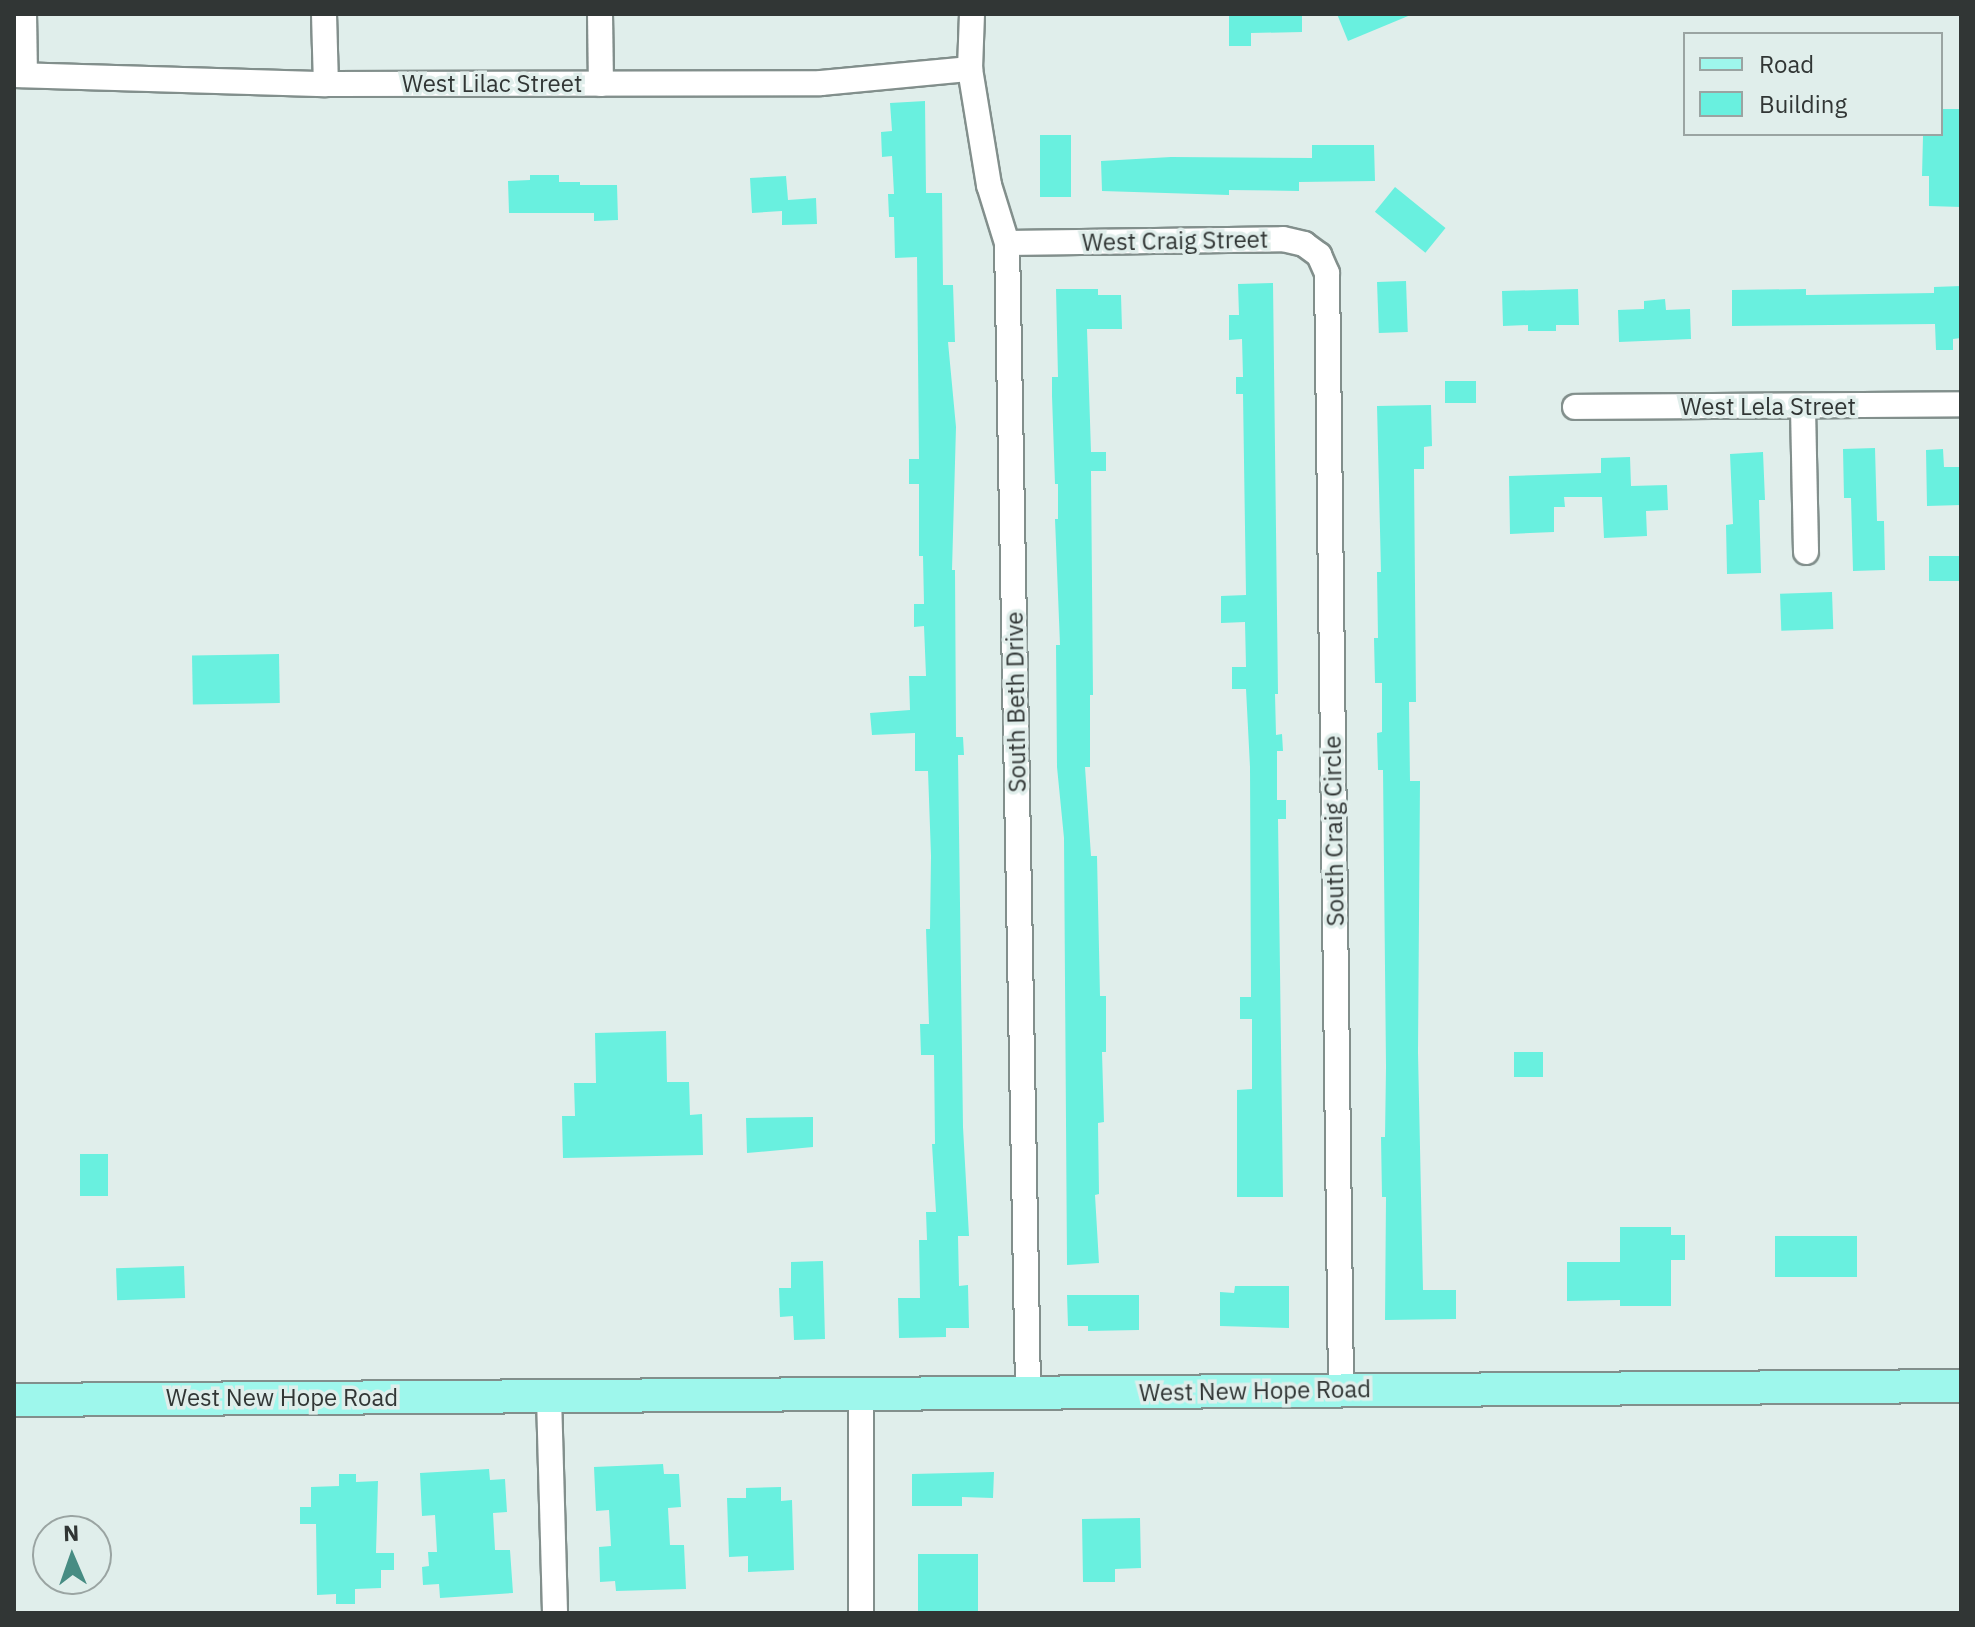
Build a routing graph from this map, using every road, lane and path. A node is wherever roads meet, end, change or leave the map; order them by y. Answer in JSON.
{"nodes":[{"id":1,"x":24,"y":14,"type":"edge"},
{"id":2,"x":324,"y":14,"type":"edge"},
{"id":3,"x":600,"y":14,"type":"edge"},
{"id":4,"x":972,"y":14,"type":"edge"},
{"id":5,"x":970,"y":69,"type":"junction"},
{"id":6,"x":20,"y":75,"type":"edge"},
{"id":7,"x":326,"y":84,"type":"junction"},
{"id":8,"x":601,"y":84,"type":"junction"},
{"id":9,"x":1007,"y":243,"type":"junction"},
{"id":10,"x":1327,"y":273,"type":"joint"},
{"id":11,"x":1961,"y":404,"type":"edge"},
{"id":12,"x":1575,"y":407,"type":"dead end"},
{"id":13,"x":1803,"y":408,"type":"junction"},
{"id":14,"x":1806,"y":552,"type":"dead end"},
{"id":15,"x":1961,"y":1386,"type":"edge"},
{"id":16,"x":1341,"y":1390,"type":"junction"},
{"id":17,"x":861,"y":1394,"type":"junction"},
{"id":18,"x":1028,"y":1394,"type":"junction"},
{"id":19,"x":549,"y":1397,"type":"junction"},
{"id":20,"x":14,"y":1400,"type":"edge"},
{"id":21,"x":555,"y":1613,"type":"edge"},
{"id":22,"x":861,"y":1613,"type":"edge"}],
"edges":[{"from":1,"to":6,"type":"street"},
{"from":2,"to":7,"type":"street"},
{"from":3,"to":8,"type":"street"},
{"from":4,"to":5,"type":"street","name":"South Beth Drive"},
{"from":5,"to":8,"type":"street","name":"West Lilac Street"},
{"from":5,"to":9,"type":"street","name":"South Beth Drive"},
{"from":6,"to":7,"type":"street","name":"West Lilac Street"},
{"from":7,"to":8,"type":"street","name":"West Lilac Street"},
{"from":9,"to":10,"type":"street","name":"West Craig Street"},
{"from":9,"to":18,"type":"street","name":"South Beth Drive"},
{"from":10,"to":16,"type":"street","name":"South Craig Circle"},
{"from":11,"to":13,"type":"street","name":"West Lela Street"},
{"from":12,"to":13,"type":"street","name":"West Lela Street"},
{"from":13,"to":14,"type":"street"},
{"from":15,"to":16,"type":"main road","name":"West New Hope Road"},
{"from":16,"to":18,"type":"main road","name":"West New Hope Road"},
{"from":17,"to":18,"type":"main road","name":"West New Hope Road"},
{"from":17,"to":19,"type":"main road","name":"West New Hope Road"},
{"from":17,"to":22,"type":"street"},
{"from":19,"to":20,"type":"main road","name":"West New Hope Road"},
{"from":19,"to":21,"type":"street"}]}
